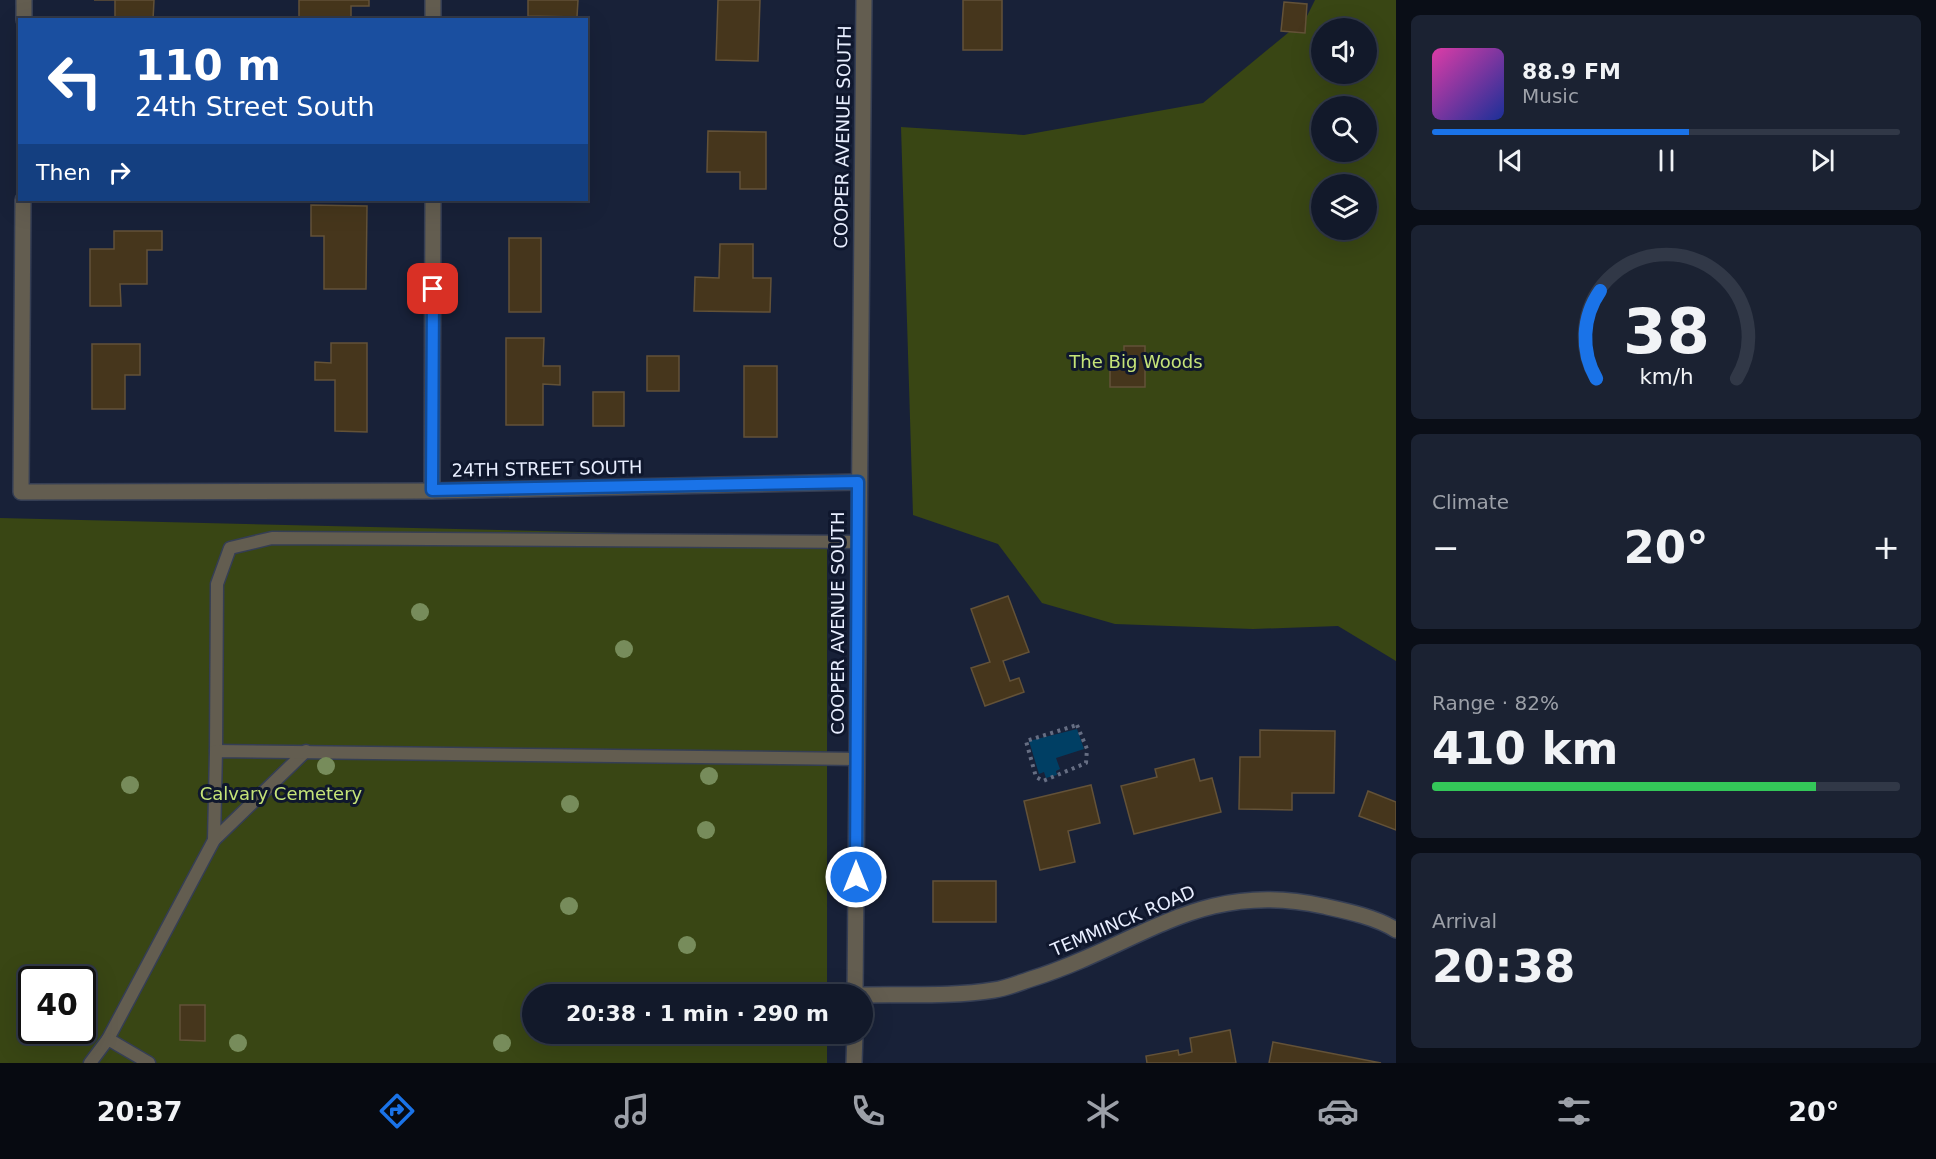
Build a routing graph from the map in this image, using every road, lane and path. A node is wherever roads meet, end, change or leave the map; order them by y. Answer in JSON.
{"nodes":[{"id":1,"x":24,"y":0,"type":"edge"},
{"id":2,"x":433,"y":0,"type":"edge"},
{"id":3,"x":864,"y":0,"type":"edge"},
{"id":4,"x":24,"y":18,"type":"edge"},
{"id":5,"x":433,"y":18,"type":"edge"},
{"id":6,"x":23,"y":201,"type":"edge"},
{"id":7,"x":433,"y":201,"type":"edge"},
{"id":8,"x":858,"y":482,"type":"junction"},
{"id":9,"x":432,"y":490,"type":"junction"},
{"id":10,"x":858,"y":542,"type":"junction"},
{"id":11,"x":216,"y":751,"type":"junction"},
{"id":12,"x":306,"y":751,"type":"junction"},
{"id":13,"x":856,"y":759,"type":"junction"},
{"id":14,"x":1086,"y":763,"type":"joint"},
{"id":15,"x":213,"y":840,"type":"junction"},
{"id":16,"x":1396,"y":930,"type":"edge"},
{"id":17,"x":855,"y":984,"type":"edge"},
{"id":18,"x":873,"y":995,"type":"edge"},
{"id":19,"x":108,"y":1039,"type":"junction"},
{"id":20,"x":855,"y":1044,"type":"edge"},
{"id":21,"x":90,"y":1063,"type":"edge"},
{"id":22,"x":148,"y":1063,"type":"edge"},
{"id":23,"x":854,"y":1063,"type":"edge"}],
"edges":[{"from":1,"to":4,"type":"street"},
{"from":2,"to":5,"type":"street"},
{"from":3,"to":8,"type":"street","name":"COOPER AVENUE SOUTH"},
{"from":6,"to":9,"type":"street","name":"24TH STREET SOUTH"},
{"from":7,"to":9,"type":"street"},
{"from":8,"to":9,"type":"street","name":"24TH STREET SOUTH"},
{"from":8,"to":10,"type":"street","name":"COOPER AVENUE SOUTH"},
{"from":10,"to":11,"type":"lane"},
{"from":10,"to":13,"type":"street","name":"COOPER AVENUE SOUTH"},
{"from":11,"to":12,"type":"lane"},
{"from":11,"to":15,"type":"lane"},
{"from":12,"to":13,"type":"lane"},
{"from":12,"to":15,"type":"lane"},
{"from":13,"to":17,"type":"street","name":"COOPER AVENUE SOUTH"},
{"from":14,"to":14,"type":"path"},
{"from":15,"to":19,"type":"lane"},
{"from":16,"to":18,"type":"street","name":"TEMMINCK ROAD"},
{"from":19,"to":21,"type":"lane"},
{"from":19,"to":22,"type":"lane"},
{"from":20,"to":23,"type":"street"}]}
